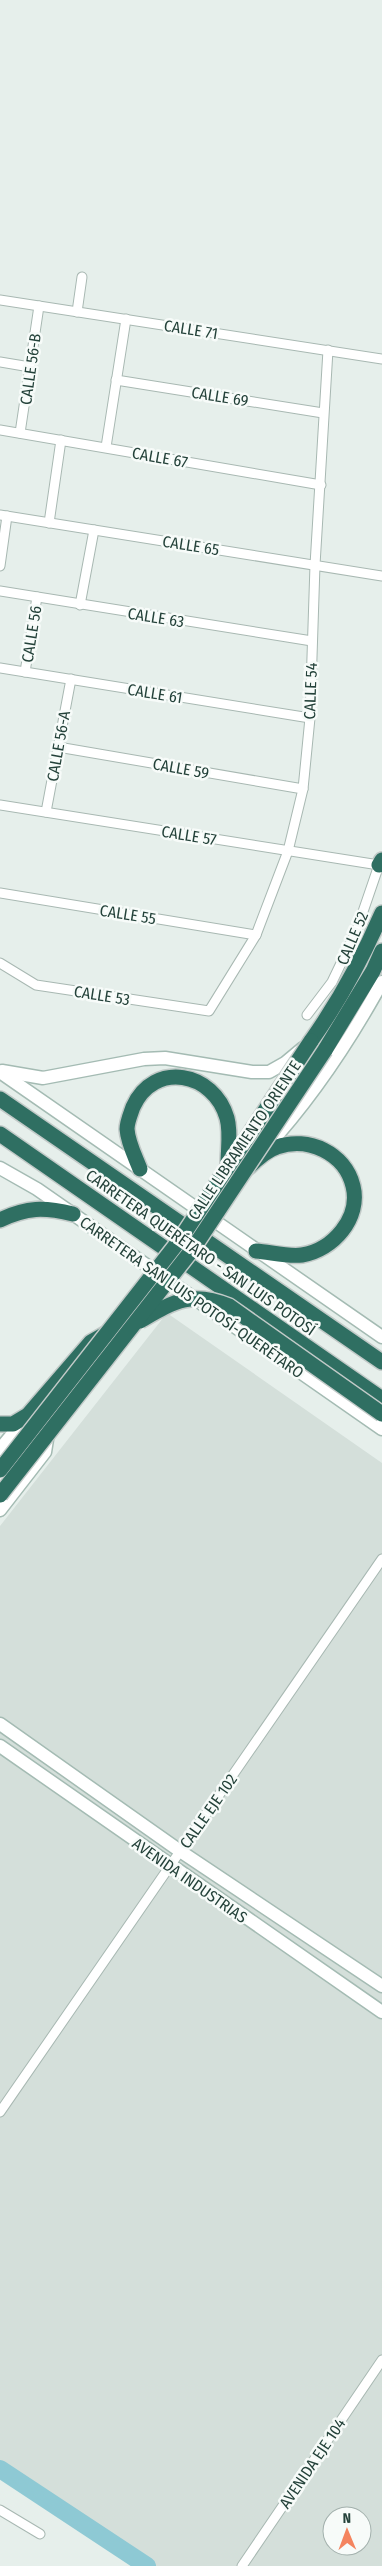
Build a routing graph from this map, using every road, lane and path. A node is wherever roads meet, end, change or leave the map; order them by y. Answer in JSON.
{"nodes":[{"id":1,"x":82,"y":277,"type":"dead end"},
{"id":2,"x":0,"y":300,"type":"edge"},
{"id":3,"x":39,"y":306,"type":"junction"},
{"id":4,"x":77,"y":312,"type":"junction"},
{"id":5,"x":126,"y":319,"type":"junction"},
{"id":6,"x":328,"y":350,"type":"junction"},
{"id":7,"x":382,"y":359,"type":"edge"},
{"id":8,"x":0,"y":362,"type":"edge"},
{"id":9,"x":30,"y":367,"type":"junction"},
{"id":10,"x":116,"y":380,"type":"junction"},
{"id":11,"x":323,"y":413,"type":"junction"},
{"id":12,"x":0,"y":430,"type":"edge"},
{"id":13,"x":20,"y":433,"type":"junction"},
{"id":14,"x":61,"y":440,"type":"junction"},
{"id":15,"x":106,"y":447,"type":"junction"},
{"id":16,"x":321,"y":484,"type":"junction"},
{"id":17,"x":4,"y":516,"type":"edge"},
{"id":18,"x":48,"y":523,"type":"junction"},
{"id":19,"x":94,"y":530,"type":"junction"},
{"id":20,"x":315,"y":565,"type":"junction"},
{"id":21,"x":0,"y":566,"type":"edge"},
{"id":22,"x":382,"y":576,"type":"edge"},
{"id":23,"x":0,"y":591,"type":"edge"},
{"id":24,"x":37,"y":597,"type":"junction"},
{"id":25,"x":80,"y":605,"type":"junction"},
{"id":26,"x":312,"y":641,"type":"junction"},
{"id":27,"x":0,"y":668,"type":"edge"},
{"id":28,"x":25,"y":672,"type":"junction"},
{"id":29,"x":71,"y":679,"type":"junction"},
{"id":30,"x":310,"y":718,"type":"junction"},
{"id":31,"x":58,"y":747,"type":"junction"},
{"id":32,"x":303,"y":789,"type":"junction"},
{"id":33,"x":0,"y":805,"type":"edge"},
{"id":34,"x":46,"y":812,"type":"junction"},
{"id":35,"x":288,"y":851,"type":"junction"},
{"id":36,"x":381,"y":860,"type":"edge"},
{"id":37,"x":0,"y":893,"type":"edge"},
{"id":38,"x":382,"y":913,"type":"edge"},
{"id":39,"x":256,"y":935,"type":"junction"},
{"id":40,"x":382,"y":951,"type":"edge"},
{"id":41,"x":0,"y":963,"type":"edge"},
{"id":42,"x":382,"y":982,"type":"edge"},
{"id":43,"x":209,"y":1011,"type":"joint"},
{"id":44,"x":307,"y":1014,"type":"dead end"},
{"id":45,"x":311,"y":1041,"type":"junction"},
{"id":46,"x":0,"y":1071,"type":"edge"},
{"id":47,"x":0,"y":1099,"type":"edge"},
{"id":48,"x":0,"y":1134,"type":"edge"},
{"id":49,"x":228,"y":1164,"type":"junction"},
{"id":50,"x":0,"y":1168,"type":"edge"},
{"id":51,"x":140,"y":1169,"type":"junction"},
{"id":52,"x":241,"y":1174,"type":"junction"},
{"id":53,"x":73,"y":1214,"type":"junction"},
{"id":54,"x":0,"y":1220,"type":"edge"},
{"id":55,"x":256,"y":1250,"type":"junction"},
{"id":56,"x":130,"y":1328,"type":"junction"},
{"id":57,"x":105,"y":1334,"type":"junction"},
{"id":58,"x":382,"y":1337,"type":"edge"},
{"id":59,"x":382,"y":1362,"type":"edge"},
{"id":60,"x":382,"y":1399,"type":"edge"},
{"id":61,"x":382,"y":1414,"type":"edge"},
{"id":62,"x":28,"y":1415,"type":"junction"},
{"id":63,"x":0,"y":1424,"type":"edge"},
{"id":64,"x":382,"y":1429,"type":"edge"},
{"id":65,"x":48,"y":1432,"type":"junction"},
{"id":66,"x":0,"y":1449,"type":"edge"},
{"id":67,"x":0,"y":1470,"type":"edge"},
{"id":68,"x":0,"y":1495,"type":"edge"},
{"id":69,"x":0,"y":1510,"type":"edge"},
{"id":70,"x":382,"y":1560,"type":"edge"},
{"id":71,"x":0,"y":1724,"type":"edge"},
{"id":72,"x":0,"y":1746,"type":"edge"},
{"id":73,"x":180,"y":1851,"type":"junction"},
{"id":74,"x":170,"y":1866,"type":"junction"},
{"id":75,"x":382,"y":1986,"type":"edge"},
{"id":76,"x":382,"y":2012,"type":"edge"},
{"id":77,"x":0,"y":2112,"type":"edge"},
{"id":78,"x":382,"y":2360,"type":"edge"},
{"id":79,"x":0,"y":2510,"type":"edge"},
{"id":80,"x":40,"y":2534,"type":"dead end"},
{"id":81,"x":242,"y":2566,"type":"edge"}],
"edges":[{"from":1,"to":4,"type":"street"},
{"from":2,"to":3,"type":"street","name":"CALLE 71"},
{"from":3,"to":4,"type":"street","name":"CALLE 71"},
{"from":3,"to":9,"type":"street","name":"CALLE 56-B"},
{"from":4,"to":5,"type":"street","name":"CALLE 71"},
{"from":5,"to":6,"type":"street","name":"CALLE 71"},
{"from":5,"to":10,"type":"street"},
{"from":6,"to":7,"type":"street","name":"CALLE 71"},
{"from":6,"to":11,"type":"street","name":"CALLE 54"},
{"from":8,"to":9,"type":"street"},
{"from":9,"to":13,"type":"street","name":"CALLE 56-B"},
{"from":10,"to":11,"type":"street","name":"CALLE 69"},
{"from":10,"to":15,"type":"street"},
{"from":11,"to":16,"type":"street","name":"CALLE 54"},
{"from":12,"to":13,"type":"street","name":"CALLE 67"},
{"from":13,"to":14,"type":"street","name":"CALLE 67"},
{"from":14,"to":15,"type":"street","name":"CALLE 67"},
{"from":14,"to":18,"type":"street"},
{"from":15,"to":16,"type":"street","name":"CALLE 67"},
{"from":16,"to":20,"type":"street","name":"CALLE 54"},
{"from":17,"to":18,"type":"street","name":"CALLE 65"},
{"from":17,"to":21,"type":"street"},
{"from":18,"to":19,"type":"street","name":"CALLE 65"},
{"from":19,"to":20,"type":"street","name":"CALLE 65"},
{"from":19,"to":25,"type":"street"},
{"from":20,"to":22,"type":"street","name":"CALLE 65"},
{"from":20,"to":26,"type":"street","name":"CALLE 54"},
{"from":23,"to":24,"type":"street","name":"CALLE 63"},
{"from":24,"to":25,"type":"street","name":"CALLE 63"},
{"from":24,"to":28,"type":"street","name":"CALLE 56"},
{"from":25,"to":26,"type":"street","name":"CALLE 63"},
{"from":26,"to":30,"type":"street","name":"CALLE 54"},
{"from":27,"to":28,"type":"street","name":"CALLE 61"},
{"from":28,"to":29,"type":"street","name":"CALLE 61"},
{"from":29,"to":30,"type":"street","name":"CALLE 61"},
{"from":29,"to":31,"type":"street","name":"CALLE 56-A"},
{"from":30,"to":32,"type":"street","name":"CALLE 54"},
{"from":31,"to":32,"type":"street","name":"CALLE 59"},
{"from":31,"to":34,"type":"street","name":"CALLE 56-A"},
{"from":32,"to":35,"type":"street","name":"CALLE 54"},
{"from":33,"to":34,"type":"street","name":"CALLE 57"},
{"from":34,"to":35,"type":"street","name":"CALLE 57"},
{"from":35,"to":36,"type":"street","name":"CALLE 57"},
{"from":35,"to":39,"type":"street","name":"CALLE 54"},
{"from":36,"to":44,"type":"street","name":"CALLE 52"},
{"from":37,"to":39,"type":"street","name":"CALLE 55"},
{"from":38,"to":45,"type":"highway","name":"CALLE LIBRAMIENTO ORIENTE"},
{"from":39,"to":43,"type":"street","name":"CALLE 54"},
{"from":40,"to":52,"type":"highway","name":"CALLE LIBRAMIENTO ORIENTE","bridge":true},
{"from":41,"to":43,"type":"street","name":"CALLE 53"},
{"from":42,"to":52,"type":"main road"},
{"from":45,"to":46,"type":"main road"},
{"from":45,"to":49,"type":"highway","name":"CALLE LIBRAMIENTO ORIENTE","bridge":true},
{"from":46,"to":51,"type":"main road"},
{"from":47,"to":59,"type":"highway","name":"CARRETERA QUERÉTARO - SAN LUIS POTOSÍ"},
{"from":48,"to":60,"type":"highway","name":"CARRETERA QUERÉTARO - SAN LUIS POTOSÍ"},
{"from":49,"to":51,"type":"highway"},
{"from":49,"to":57,"type":"highway","name":"CALLE LIBRAMIENTO ORIENTE","bridge":true},
{"from":50,"to":53,"type":"main road","name":"CARRETERA SAN LUIS POTOSÍ-QUERÉTARO"},
{"from":51,"to":55,"type":"main road"},
{"from":52,"to":55,"type":"highway","bridge":true},
{"from":52,"to":56,"type":"highway","name":"CALLE LIBRAMIENTO ORIENTE","bridge":true},
{"from":53,"to":54,"type":"highway"},
{"from":53,"to":64,"type":"main road","name":"CARRETERA SAN LUIS POTOSÍ-QUERÉTARO"},
{"from":55,"to":58,"type":"main road"},
{"from":56,"to":61,"type":"highway","bridge":true},
{"from":56,"to":65,"type":"highway","name":"CALLE LIBRAMIENTO ORIENTE","bridge":true},
{"from":57,"to":62,"type":"highway"},
{"from":57,"to":67,"type":"highway","bridge":true},
{"from":62,"to":63,"type":"highway"},
{"from":62,"to":66,"type":"main road"},
{"from":65,"to":68,"type":"highway","name":"CALLE LIBRAMIENTO ORIENTE","bridge":true},
{"from":65,"to":69,"type":"main road"},
{"from":70,"to":73,"type":"street","name":"CALLE EJE 102"},
{"from":71,"to":73,"type":"main road","name":"AVENIDA INDUSTRIAS"},
{"from":72,"to":74,"type":"main road","name":"AVENIDA INDUSTRIAS"},
{"from":73,"to":74,"type":"street","name":"CALLE EJE 102"},
{"from":73,"to":75,"type":"main road","name":"AVENIDA INDUSTRIAS"},
{"from":74,"to":76,"type":"main road","name":"AVENIDA INDUSTRIAS"},
{"from":74,"to":77,"type":"street","name":"CALLE EJE 102"},
{"from":78,"to":81,"type":"street","name":"AVENIDA EJE 104"},
{"from":79,"to":80,"type":"street"}]}
